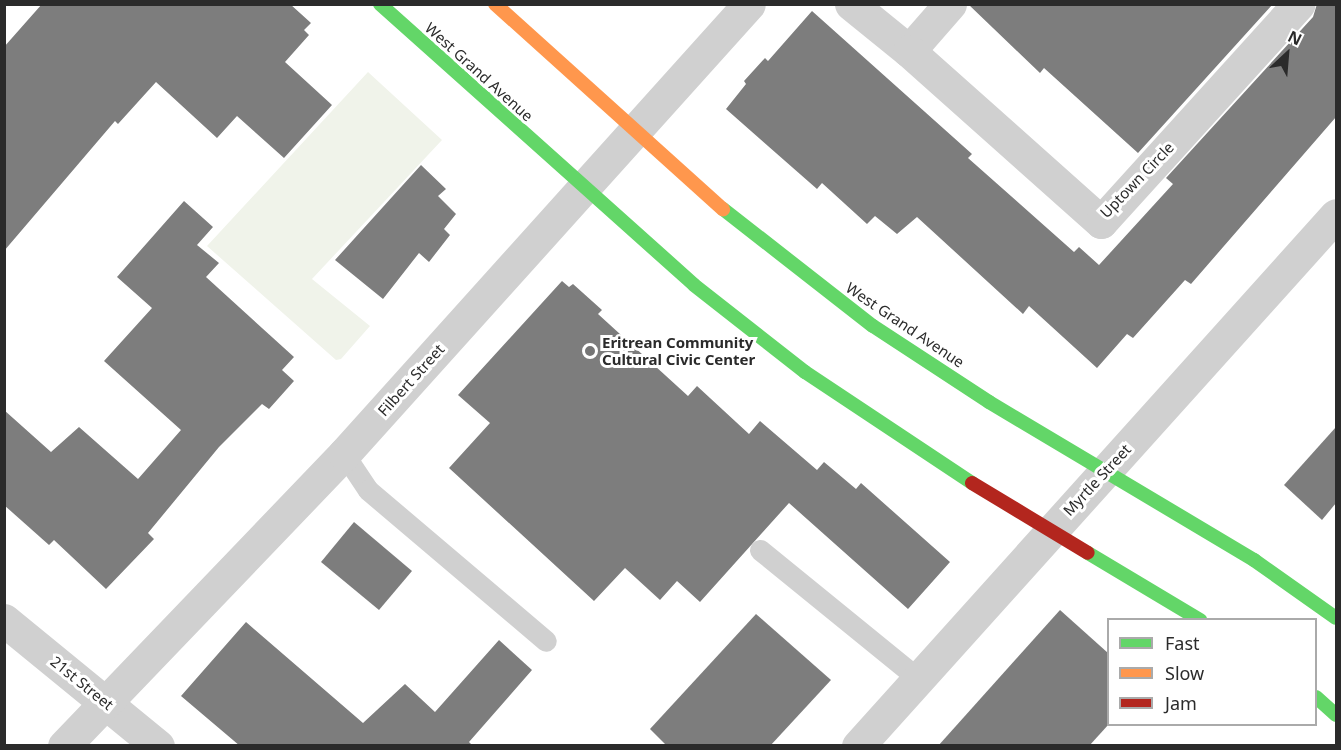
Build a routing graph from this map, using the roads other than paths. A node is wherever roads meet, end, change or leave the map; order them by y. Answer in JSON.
{"nodes":[{"id":1,"x":380,"y":4,"type":"edge"},
{"id":2,"x":495,"y":4,"type":"edge"},
{"id":3,"x":749,"y":4,"type":"edge"},
{"id":4,"x":851,"y":4,"type":"edge"},
{"id":5,"x":950,"y":4,"type":"edge"},
{"id":6,"x":1299,"y":4,"type":"edge"},
{"id":7,"x":909,"y":51,"type":"junction"},
{"id":8,"x":635,"y":131,"type":"junction"},
{"id":9,"x":584,"y":189,"type":"junction"},
{"id":10,"x":1336,"y":215,"type":"edge"},
{"id":11,"x":344,"y":454,"type":"junction"},
{"id":12,"x":1105,"y":472,"type":"junction"},
{"id":13,"x":1050,"y":529,"type":"junction"},
{"id":14,"x":760,"y":550,"type":"dead end"},
{"id":15,"x":1197,"y":618,"type":"edge"},
{"id":16,"x":1336,"y":618,"type":"edge"},
{"id":17,"x":4,"y":620,"type":"edge"},
{"id":18,"x":546,"y":641,"type":"dead end"},
{"id":19,"x":919,"y":679,"type":"junction"},
{"id":20,"x":1317,"y":698,"type":"edge"},
{"id":21,"x":103,"y":700,"type":"junction"},
{"id":22,"x":1336,"y":715,"type":"edge"},
{"id":23,"x":64,"y":746,"type":"edge"},
{"id":24,"x":159,"y":746,"type":"edge"},
{"id":25,"x":858,"y":746,"type":"edge"}],
"edges":[{"from":1,"to":9,"type":"main road","name":"West Grand Avenue"},
{"from":2,"to":8,"type":"main road","name":"West Grand Avenue"},
{"from":3,"to":8,"type":"street","name":"Filbert Street"},
{"from":4,"to":7,"type":"street","name":"Uptown Circle"},
{"from":5,"to":7,"type":"street"},
{"from":6,"to":7,"type":"street","name":"Uptown Circle"},
{"from":8,"to":9,"type":"street","name":"Filbert Street"},
{"from":8,"to":12,"type":"main road","name":"West Grand Avenue"},
{"from":9,"to":11,"type":"street","name":"Filbert Street"},
{"from":9,"to":13,"type":"main road","name":"West Grand Avenue"},
{"from":10,"to":12,"type":"street","name":"Myrtle Street"},
{"from":11,"to":18,"type":"lane"},
{"from":11,"to":21,"type":"street","name":"Filbert Street"},
{"from":12,"to":13,"type":"street","name":"Myrtle Street"},
{"from":12,"to":16,"type":"main road","name":"West Grand Avenue"},
{"from":13,"to":15,"type":"main road","name":"West Grand Avenue"},
{"from":13,"to":19,"type":"street","name":"Myrtle Street"},
{"from":14,"to":19,"type":"lane"},
{"from":17,"to":21,"type":"street","name":"21st Street"},
{"from":19,"to":25,"type":"street","name":"Myrtle Street"},
{"from":20,"to":22,"type":"main road"},
{"from":21,"to":23,"type":"street","name":"Filbert Street"},
{"from":21,"to":24,"type":"street","name":"21st Street"}]}
